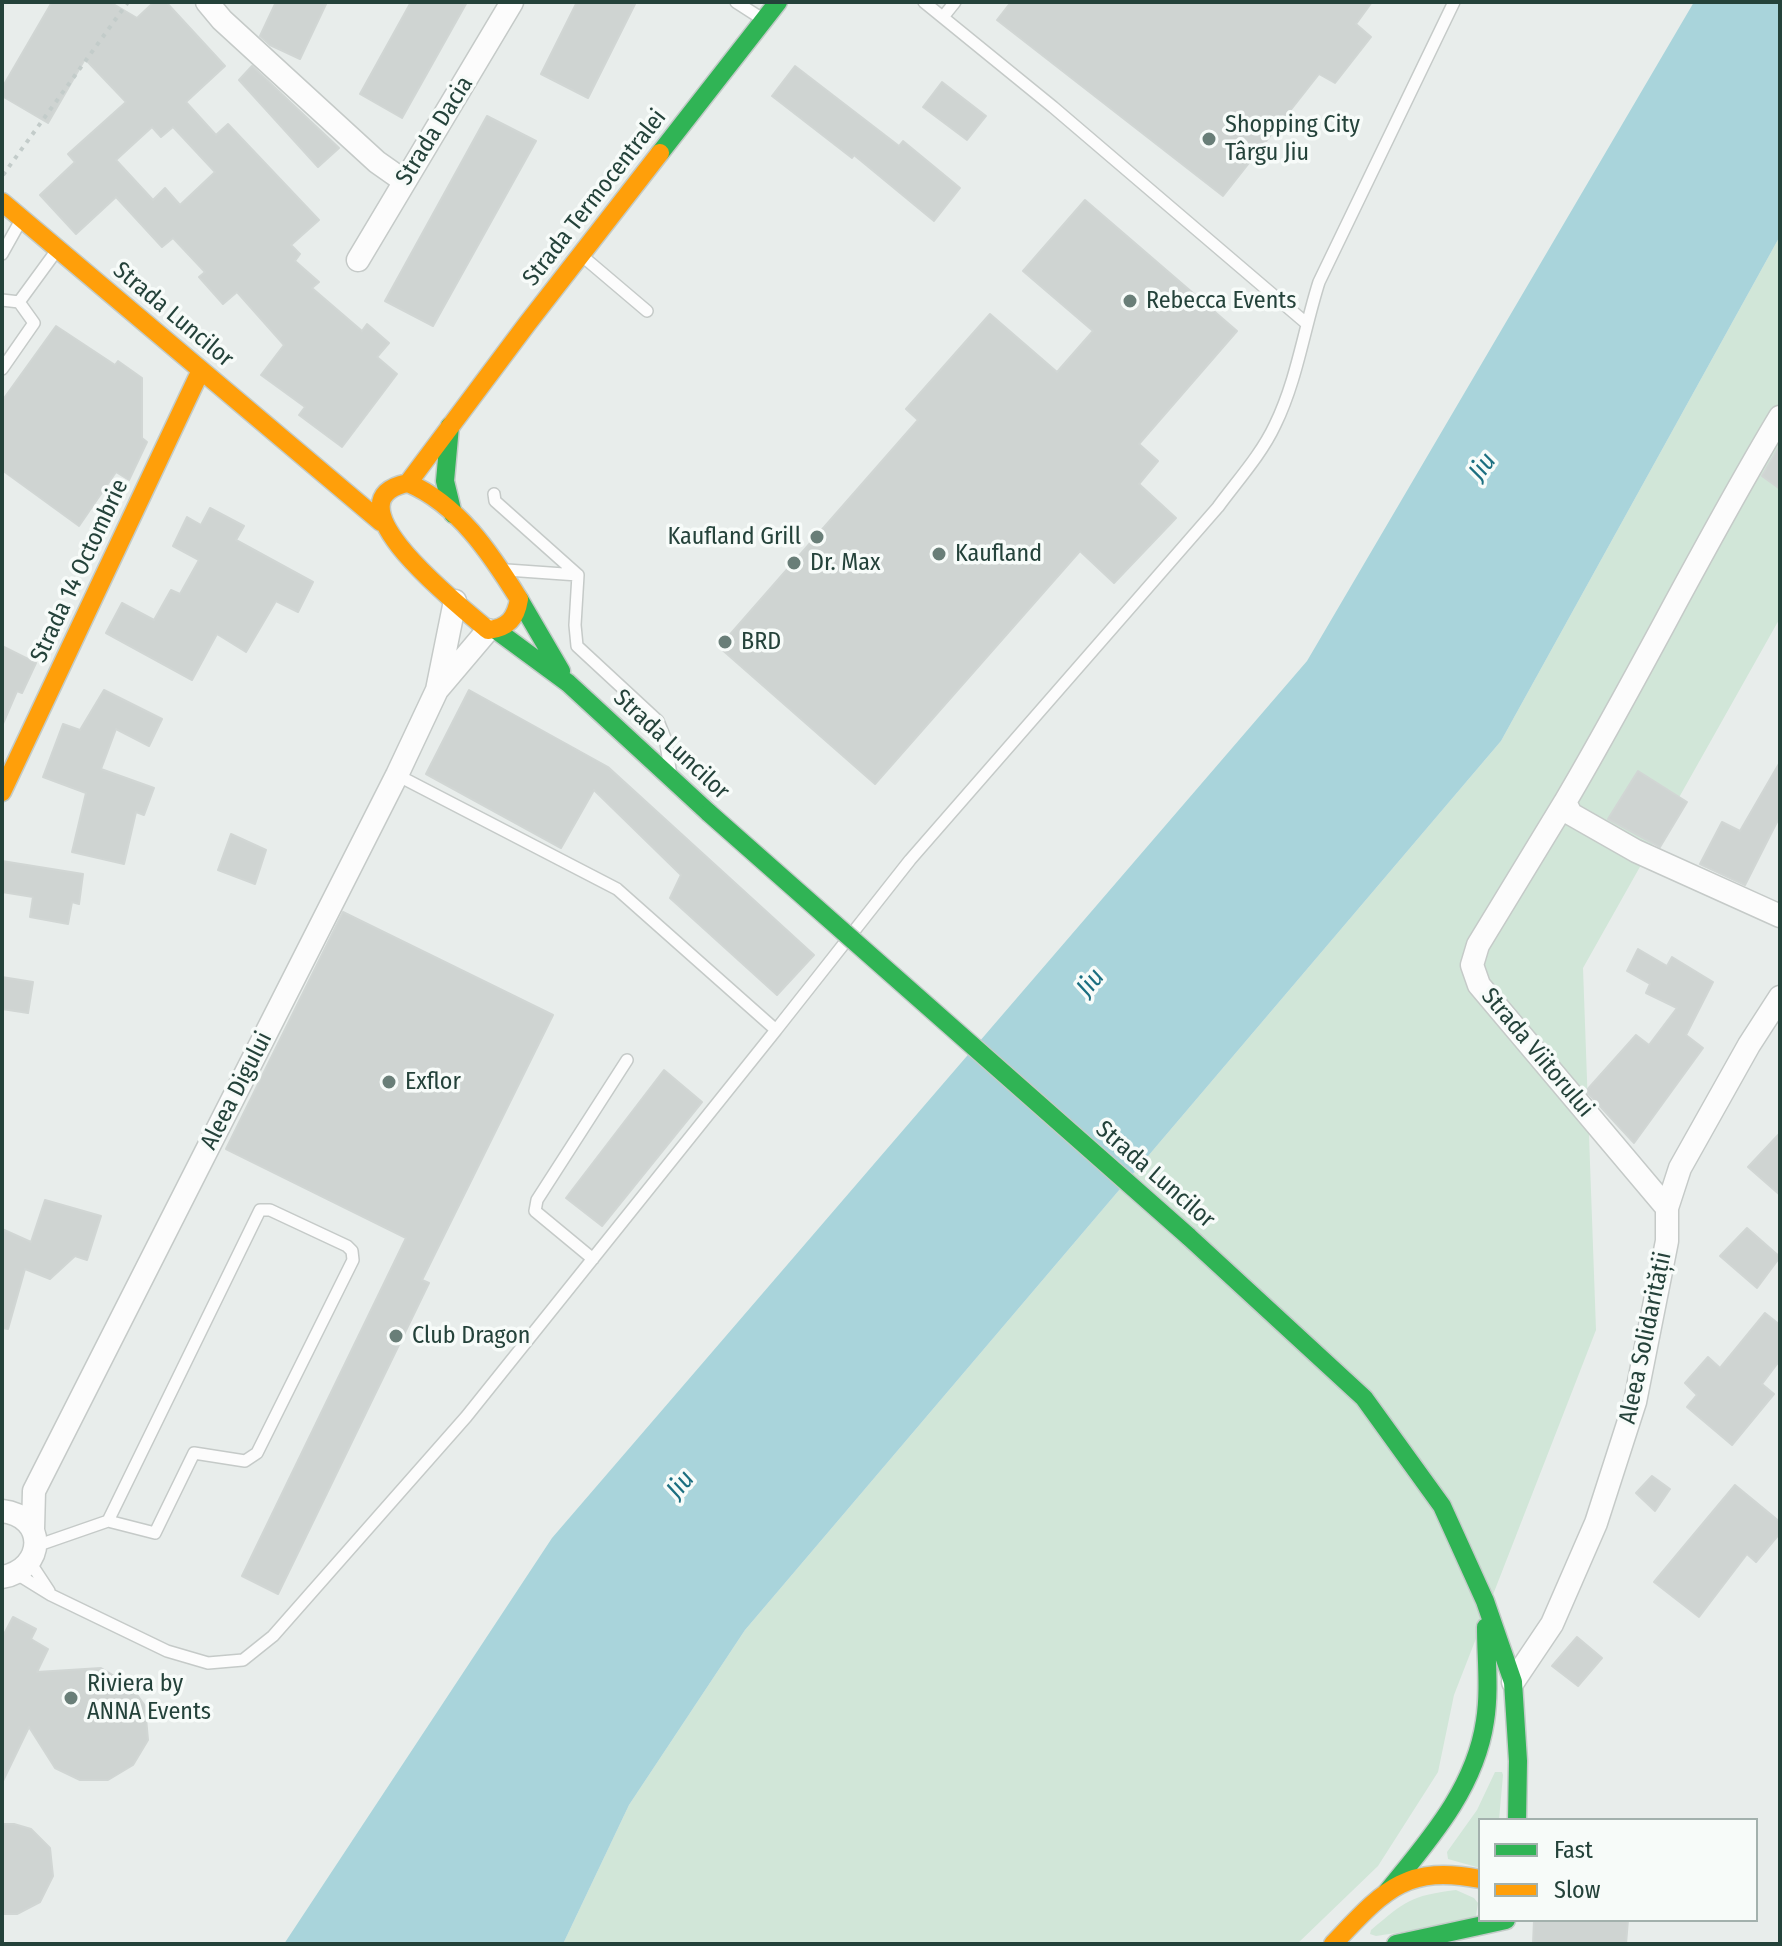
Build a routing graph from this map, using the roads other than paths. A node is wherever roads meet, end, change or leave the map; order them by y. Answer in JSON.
{"nodes":[{"id":1,"x":207,"y":2,"type":"edge"},
{"id":2,"x":512,"y":2,"type":"edge"},
{"id":3,"x":736,"y":2,"type":"edge"},
{"id":4,"x":778,"y":2,"type":"edge"},
{"id":5,"x":924,"y":2,"type":"edge"},
{"id":6,"x":955,"y":2,"type":"edge"},
{"id":7,"x":1454,"y":2,"type":"edge"},
{"id":8,"x":943,"y":17,"type":"junction"},
{"id":9,"x":764,"y":20,"type":"junction"},
{"id":10,"x":404,"y":181,"type":"junction"},
{"id":11,"x":2,"y":202,"type":"edge"},
{"id":12,"x":22,"y":219,"type":"junction"},
{"id":13,"x":4,"y":246,"type":"edge"},
{"id":14,"x":58,"y":249,"type":"junction"},
{"id":15,"x":581,"y":255,"type":"junction"},
{"id":16,"x":358,"y":260,"type":"dead end"},
{"id":17,"x":2,"y":300,"type":"edge"},
{"id":18,"x":19,"y":302,"type":"junction"},
{"id":19,"x":647,"y":311,"type":"dead end"},
{"id":20,"x":1306,"y":323,"type":"junction"},
{"id":21,"x":2,"y":369,"type":"edge"},
{"id":22,"x":201,"y":370,"type":"junction"},
{"id":23,"x":1780,"y":417,"type":"edge"},
{"id":24,"x":450,"y":425,"type":"junction"},
{"id":25,"x":313,"y":464,"type":"junction"},
{"id":26,"x":408,"y":483,"type":"junction"},
{"id":27,"x":371,"y":485,"type":"junction"},
{"id":28,"x":494,"y":494,"type":"dead end"},
{"id":29,"x":453,"y":514,"type":"junction"},
{"id":30,"x":381,"y":522,"type":"junction"},
{"id":31,"x":502,"y":570,"type":"junction"},
{"id":32,"x":578,"y":575,"type":"junction"},
{"id":33,"x":519,"y":599,"type":"junction"},
{"id":34,"x":455,"y":601,"type":"junction"},
{"id":35,"x":492,"y":630,"type":"junction"},
{"id":36,"x":568,"y":683,"type":"junction"},
{"id":37,"x":437,"y":690,"type":"junction"},
{"id":38,"x":397,"y":775,"type":"junction"},
{"id":39,"x":671,"y":778,"type":"junction"},
{"id":40,"x":2,"y":792,"type":"edge"},
{"id":41,"x":1565,"y":802,"type":"junction"},
{"id":42,"x":1780,"y":916,"type":"edge"},
{"id":43,"x":1780,"y":997,"type":"edge"},
{"id":44,"x":776,"y":1030,"type":"junction"},
{"id":45,"x":627,"y":1060,"type":"dead end"},
{"id":46,"x":1667,"y":1208,"type":"junction"},
{"id":47,"x":593,"y":1259,"type":"junction"},
{"id":48,"x":34,"y":1491,"type":"junction"},
{"id":49,"x":2,"y":1509,"type":"edge"},
{"id":50,"x":108,"y":1521,"type":"junction"},
{"id":51,"x":24,"y":1558,"type":"edge"},
{"id":52,"x":51,"y":1595,"type":"junction"},
{"id":53,"x":1485,"y":1601,"type":"junction"},
{"id":54,"x":1513,"y":1682,"type":"junction"},
{"id":55,"x":1517,"y":1818,"type":"edge"},
{"id":56,"x":1478,"y":1879,"type":"edge"},
{"id":57,"x":1387,"y":1892,"type":"junction"},
{"id":58,"x":1499,"y":1922,"type":"edge"},
{"id":59,"x":1508,"y":1922,"type":"edge"},
{"id":60,"x":1333,"y":1944,"type":"edge"},
{"id":61,"x":1399,"y":1944,"type":"edge"},
{"id":62,"x":1508,"y":1944,"type":"edge"}],
"edges":[{"from":1,"to":10,"type":"street"},
{"from":2,"to":10,"type":"street","name":"Strada Dacia"},
{"from":3,"to":9,"type":"lane"},
{"from":4,"to":9,"type":"main road","name":"Strada Termocentralei"},
{"from":5,"to":8,"type":"lane"},
{"from":6,"to":8,"type":"lane"},
{"from":7,"to":20,"type":"lane"},
{"from":8,"to":20,"type":"lane"},
{"from":9,"to":15,"type":"main road","name":"Strada Termocentralei"},
{"from":10,"to":16,"type":"street","name":"Strada Dacia"},
{"from":11,"to":12,"type":"main road","name":"Strada Luncilor"},
{"from":12,"to":13,"type":"lane"},
{"from":12,"to":14,"type":"main road","name":"Strada Luncilor"},
{"from":14,"to":18,"type":"lane"},
{"from":14,"to":22,"type":"main road","name":"Strada Luncilor"},
{"from":15,"to":19,"type":"lane"},
{"from":15,"to":24,"type":"main road","name":"Strada Termocentralei"},
{"from":17,"to":18,"type":"lane"},
{"from":18,"to":21,"type":"lane"},
{"from":20,"to":44,"type":"lane"},
{"from":22,"to":25,"type":"main road","name":"Strada Luncilor"},
{"from":22,"to":40,"type":"main road","name":"Strada 14 Octombrie"},
{"from":23,"to":41,"type":"street","name":"Strada Viitorului"},
{"from":24,"to":26,"type":"main road","name":"Strada Termocentralei"},
{"from":24,"to":29,"type":"main road"},
{"from":25,"to":27,"type":"main road","name":"Strada Luncilor"},
{"from":25,"to":30,"type":"main road","name":"Strada Luncilor"},
{"from":26,"to":27,"type":"main road"},
{"from":26,"to":29,"type":"main road","name":"Strada Luncilor"},
{"from":27,"to":30,"type":"main road"},
{"from":28,"to":32,"type":"lane"},
{"from":29,"to":31,"type":"main road","name":"Strada Luncilor"},
{"from":30,"to":34,"type":"main road","name":"Strada Luncilor"},
{"from":31,"to":32,"type":"lane"},
{"from":31,"to":33,"type":"main road","name":"Strada Luncilor"},
{"from":32,"to":39,"type":"lane"},
{"from":33,"to":35,"type":"main road"},
{"from":33,"to":36,"type":"main road","name":"Strada Luncilor"},
{"from":34,"to":35,"type":"main road","name":"Strada Luncilor"},
{"from":34,"to":37,"type":"street","name":"Aleea Digului"},
{"from":35,"to":36,"type":"main road","name":"Strada Luncilor"},
{"from":35,"to":37,"type":"street","name":"Aleea Digului"},
{"from":36,"to":39,"type":"main road","name":"Strada Luncilor"},
{"from":37,"to":38,"type":"street","name":"Aleea Digului"},
{"from":38,"to":44,"type":"lane"},
{"from":38,"to":48,"type":"street","name":"Aleea Digului"},
{"from":39,"to":53,"type":"main road","name":"Strada Luncilor","bridge":true},
{"from":41,"to":42,"type":"street"},
{"from":41,"to":46,"type":"street","name":"Strada Viitorului"},
{"from":43,"to":46,"type":"street","name":"Aleea Solidarității"},
{"from":44,"to":47,"type":"lane"},
{"from":45,"to":47,"type":"lane"},
{"from":46,"to":54,"type":"street","name":"Aleea Solidarității"},
{"from":47,"to":52,"type":"lane"},
{"from":48,"to":49,"type":"street"},
{"from":48,"to":51,"type":"street","name":"Aleea Digului"},
{"from":49,"to":51,"type":"street"},
{"from":50,"to":50,"type":"lane"},
{"from":50,"to":51,"type":"lane"},
{"from":51,"to":52,"type":"lane"},
{"from":51,"to":52,"type":"lane"},
{"from":53,"to":54,"type":"main road","name":"Strada Luncilor"},
{"from":53,"to":57,"type":"main road"},
{"from":54,"to":55,"type":"main road","name":"Strada Luncilor"},
{"from":56,"to":57,"type":"main road"},
{"from":57,"to":60,"type":"main road"},
{"from":58,"to":61,"type":"main road"},
{"from":59,"to":62,"type":"main road"}]}
